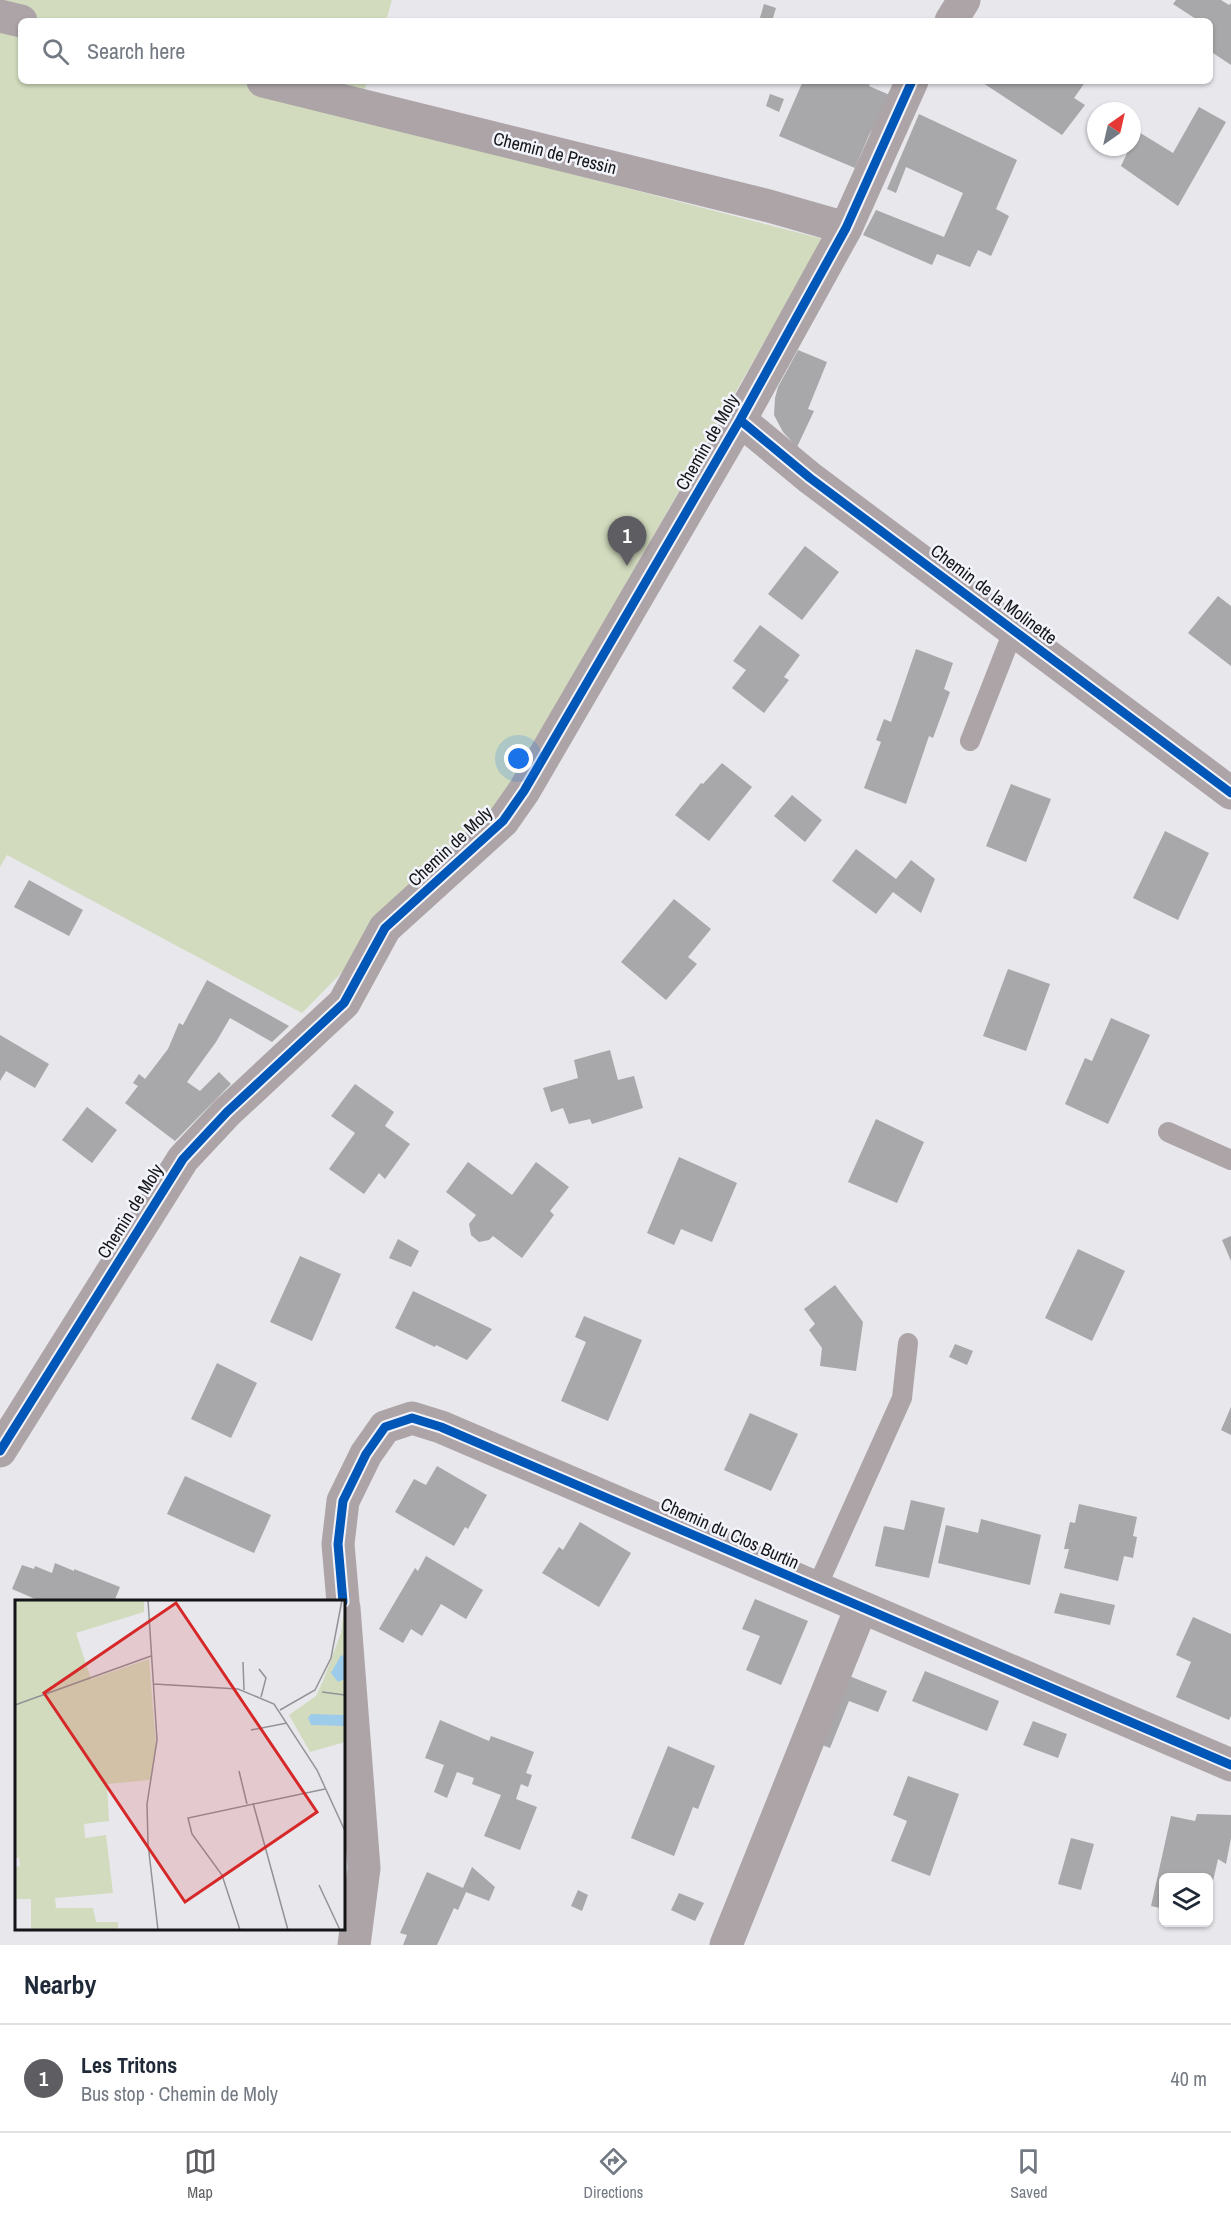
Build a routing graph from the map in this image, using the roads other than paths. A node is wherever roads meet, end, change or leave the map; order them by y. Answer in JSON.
{"nodes":[{"id":1,"x":964,"y":0,"type":"edge"},
{"id":2,"x":0,"y":16,"type":"edge"},
{"id":3,"x":953,"y":18,"type":"edge"},
{"id":4,"x":18,"y":20,"type":"edge"},
{"id":5,"x":275,"y":84,"type":"edge"},
{"id":6,"x":911,"y":84,"type":"edge"},
{"id":7,"x":846,"y":228,"type":"junction"},
{"id":8,"x":740,"y":420,"type":"junction"},
{"id":9,"x":1014,"y":629,"type":"junction"},
{"id":10,"x":970,"y":741,"type":"dead end"},
{"id":11,"x":1231,"y":793,"type":"edge"},
{"id":12,"x":1168,"y":1132,"type":"dead end"},
{"id":13,"x":1231,"y":1160,"type":"edge"},
{"id":14,"x":908,"y":1343,"type":"dead end"},
{"id":15,"x":0,"y":1451,"type":"edge"},
{"id":16,"x":816,"y":1589,"type":"junction"},
{"id":17,"x":343,"y":1600,"type":"edge"},
{"id":18,"x":861,"y":1608,"type":"junction"},
{"id":19,"x":345,"y":1621,"type":"edge"},
{"id":20,"x":1231,"y":1765,"type":"edge"},
{"id":21,"x":354,"y":1945,"type":"edge"},
{"id":22,"x":726,"y":1945,"type":"edge"}],
"edges":[{"from":1,"to":3,"type":"street"},
{"from":2,"to":4,"type":"street"},
{"from":5,"to":7,"type":"street","name":"Chemin de Pressin"},
{"from":6,"to":7,"type":"street","name":"Chemin de Moly"},
{"from":7,"to":8,"type":"street","name":"Chemin de Moly"},
{"from":8,"to":9,"type":"street","name":"Chemin de la Molinette"},
{"from":8,"to":15,"type":"street","name":"Chemin de Moly"},
{"from":9,"to":10,"type":"lane"},
{"from":9,"to":11,"type":"street","name":"Chemin de la Molinette"},
{"from":12,"to":13,"type":"lane"},
{"from":14,"to":16,"type":"lane","name":"Chemin du Clos Burtin"},
{"from":16,"to":17,"type":"street","name":"Chemin du Clos Burtin"},
{"from":16,"to":18,"type":"street","name":"Chemin du Clos Burtin"},
{"from":18,"to":20,"type":"street","name":"Chemin du Clos Burtin"},
{"from":18,"to":22,"type":"street"},
{"from":19,"to":21,"type":"street"}]}
